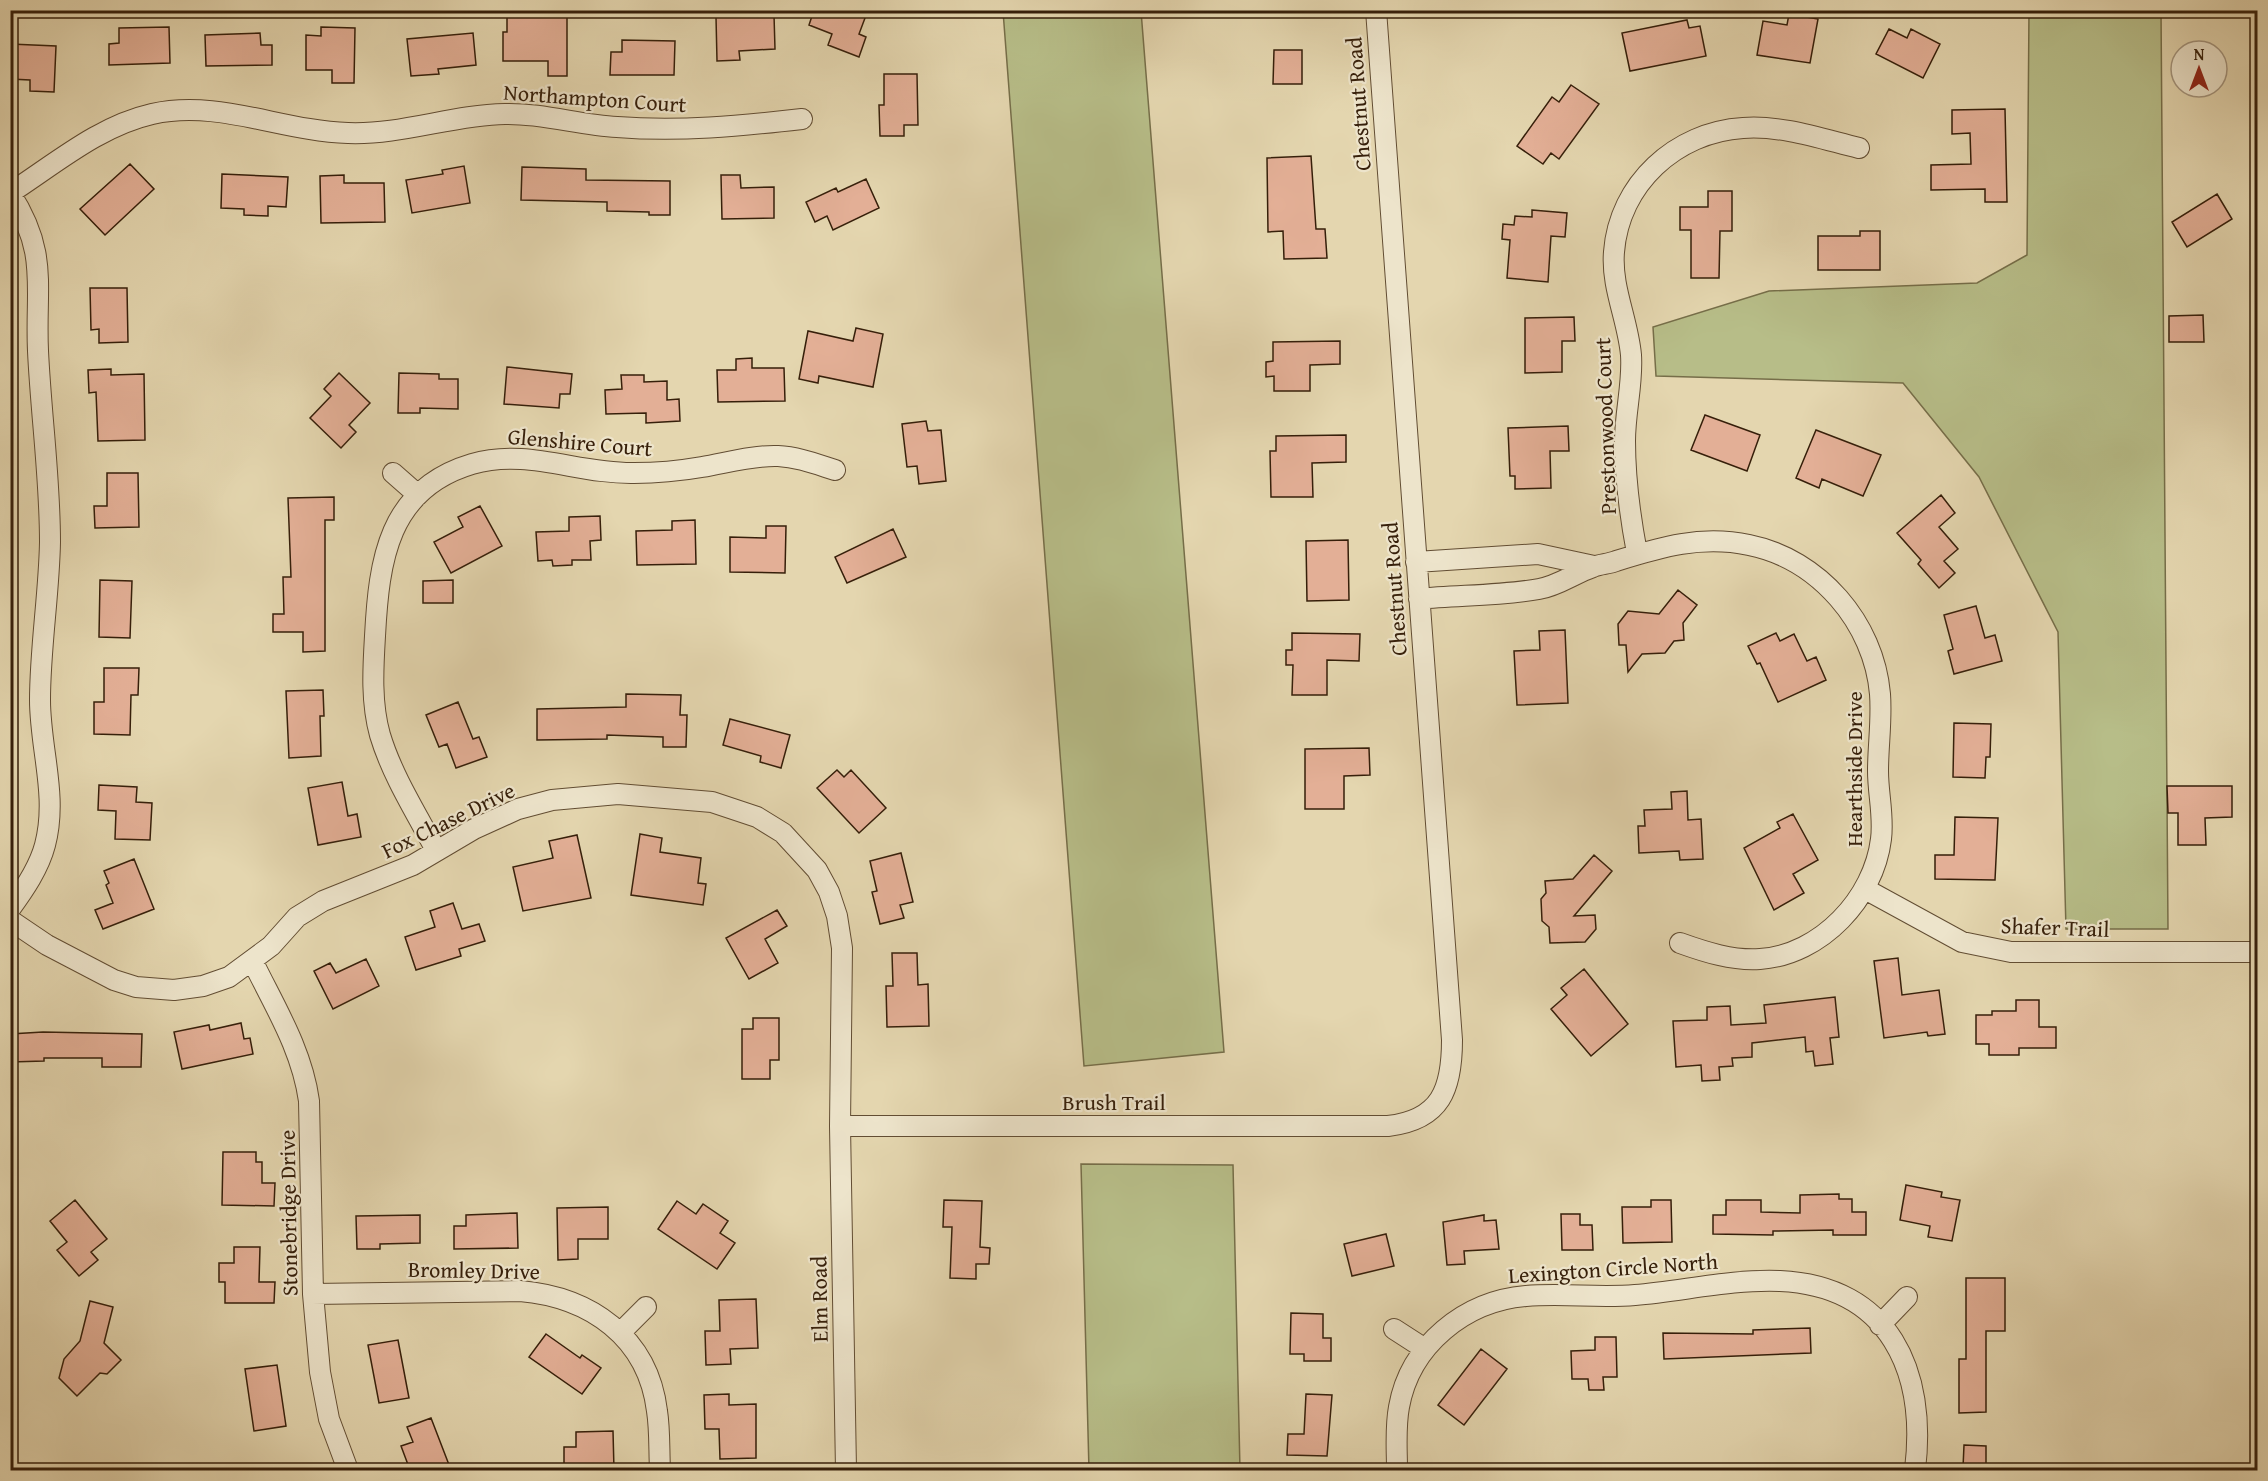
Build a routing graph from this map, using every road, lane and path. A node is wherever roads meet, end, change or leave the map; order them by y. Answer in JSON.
{"nodes":[{"id":1,"x":1376,"y":10,"type":"edge"},
{"id":2,"x":802,"y":119,"type":"dead end"},
{"id":3,"x":1859,"y":148,"type":"dead end"},
{"id":4,"x":10,"y":193,"type":"edge"},
{"id":5,"x":835,"y":470,"type":"dead end"},
{"id":6,"x":393,"y":473,"type":"dead end"},
{"id":7,"x":418,"y":495,"type":"junction"},
{"id":8,"x":1637,"y":553,"type":"junction"},
{"id":9,"x":1416,"y":562,"type":"junction"},
{"id":10,"x":1594,"y":566,"type":"junction"},
{"id":11,"x":1419,"y":598,"type":"junction"},
{"id":12,"x":436,"y":850,"type":"junction"},
{"id":13,"x":1865,"y":889,"type":"junction"},
{"id":14,"x":10,"y":909,"type":"edge"},
{"id":15,"x":10,"y":920,"type":"edge"},
{"id":16,"x":1680,"y":943,"type":"dead end"},
{"id":17,"x":2258,"y":952,"type":"edge"},
{"id":18,"x":253,"y":962,"type":"junction"},
{"id":19,"x":840,"y":1126,"type":"junction"},
{"id":20,"x":1388,"y":1126,"type":"joint"},
{"id":21,"x":313,"y":1294,"type":"junction"},
{"id":22,"x":1907,"y":1297,"type":"dead end"},
{"id":23,"x":646,"y":1306,"type":"dead end"},
{"id":24,"x":1880,"y":1325,"type":"junction"},
{"id":25,"x":1394,"y":1329,"type":"dead end"},
{"id":26,"x":620,"y":1333,"type":"junction"},
{"id":27,"x":1425,"y":1349,"type":"junction"},
{"id":28,"x":348,"y":1470,"type":"edge"},
{"id":29,"x":660,"y":1470,"type":"edge"},
{"id":30,"x":846,"y":1470,"type":"edge"},
{"id":31,"x":1397,"y":1470,"type":"edge"},
{"id":32,"x":1915,"y":1470,"type":"edge"}],
"edges":[{"from":1,"to":9,"type":"street","name":"Chestnut Road"},
{"from":2,"to":4,"type":"street","name":"Northampton Court"},
{"from":3,"to":8,"type":"street","name":"Prestonwood Court"},
{"from":4,"to":14,"type":"street"},
{"from":5,"to":7,"type":"street","name":"Glenshire Court"},
{"from":6,"to":7,"type":"street"},
{"from":7,"to":12,"type":"street","name":"Glenshire Court"},
{"from":8,"to":10,"type":"street","name":"Hearthside Drive"},
{"from":8,"to":13,"type":"street","name":"Hearthside Drive"},
{"from":9,"to":10,"type":"street","name":"Hearthside Drive"},
{"from":9,"to":11,"type":"street","name":"Chestnut Road"},
{"from":10,"to":11,"type":"street","name":"Hearthside Drive"},
{"from":11,"to":20,"type":"street","name":"Chestnut Road"},
{"from":12,"to":18,"type":"street","name":"Fox Chase Drive"},
{"from":12,"to":19,"type":"street","name":"Fox Chase Drive"},
{"from":13,"to":16,"type":"street","name":"Hearthside Drive"},
{"from":13,"to":17,"type":"street","name":"Shafer Trail"},
{"from":15,"to":18,"type":"street","name":"Fox Chase Drive"},
{"from":18,"to":21,"type":"street","name":"Stonebridge Drive"},
{"from":19,"to":20,"type":"street","name":"Brush Trail"},
{"from":19,"to":30,"type":"street","name":"Elm Road"},
{"from":21,"to":26,"type":"street","name":"Bromley Drive"},
{"from":21,"to":28,"type":"street","name":"Stonebridge Drive"},
{"from":22,"to":24,"type":"street"},
{"from":23,"to":26,"type":"street"},
{"from":24,"to":27,"type":"street","name":"Lexington Circle North"},
{"from":24,"to":32,"type":"street","name":"Lexington Circle North"},
{"from":25,"to":27,"type":"street"},
{"from":26,"to":29,"type":"street","name":"Bromley Drive"},
{"from":27,"to":31,"type":"street","name":"Lexington Circle North"}]}
